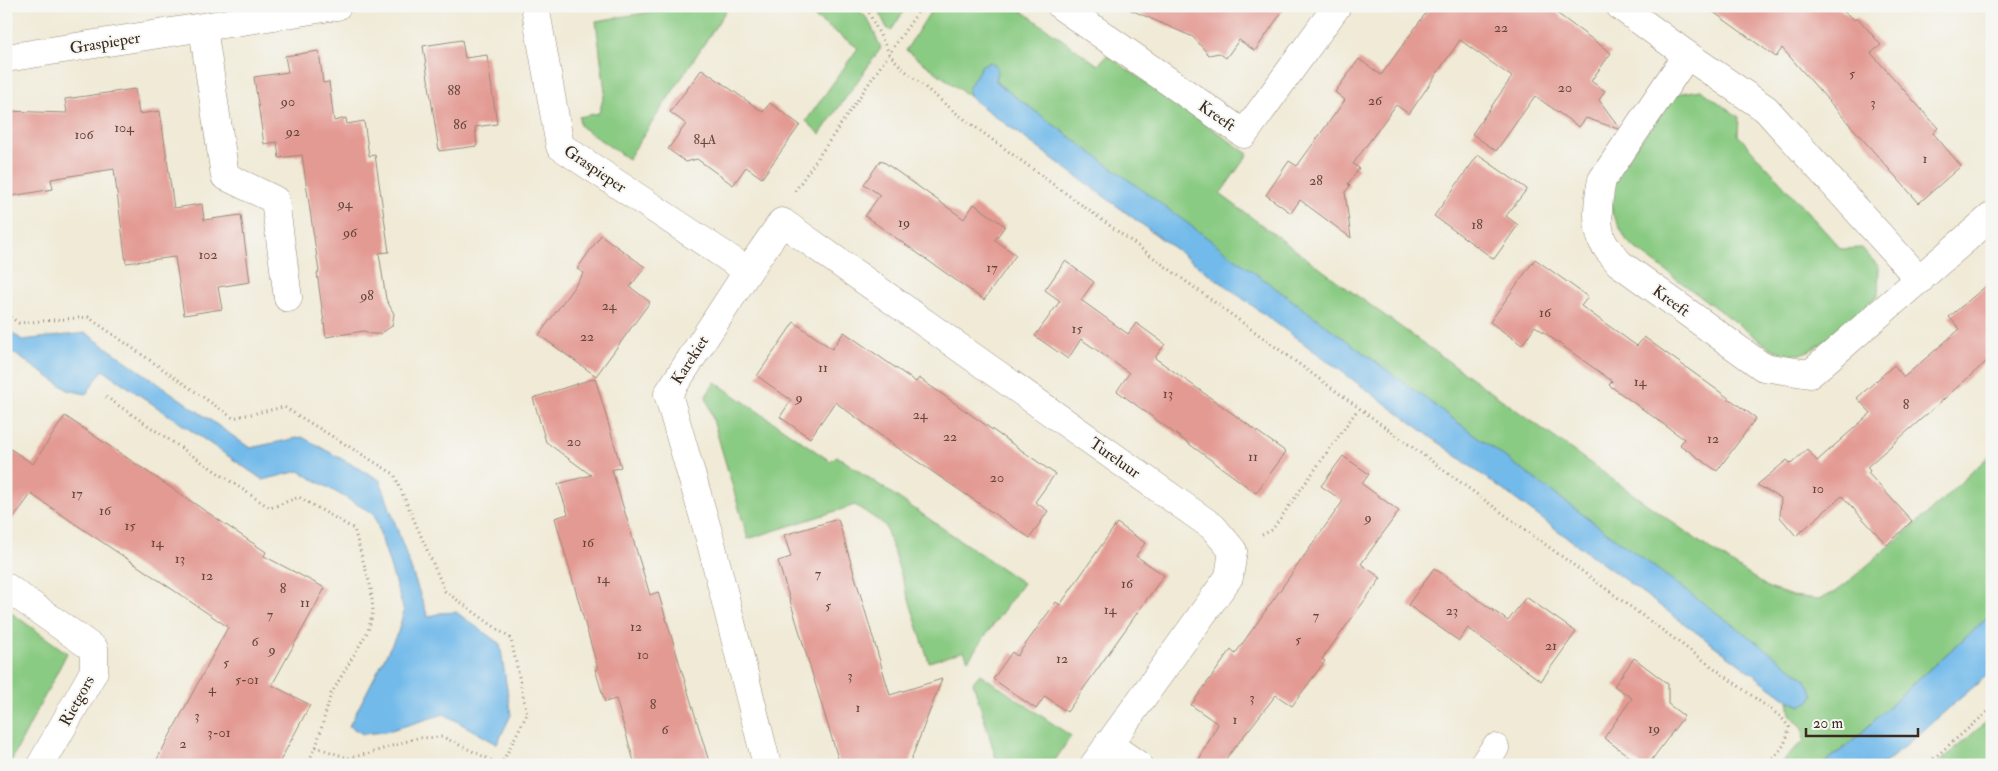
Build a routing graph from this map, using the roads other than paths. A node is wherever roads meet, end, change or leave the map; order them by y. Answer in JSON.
{"nodes":[{"id":1,"x":337,"y":6,"type":"edge"},
{"id":2,"x":535,"y":6,"type":"edge"},
{"id":3,"x":1061,"y":6,"type":"edge"},
{"id":4,"x":1337,"y":6,"type":"edge"},
{"id":5,"x":1620,"y":6,"type":"edge"},
{"id":6,"x":203,"y":28,"type":"junction"},
{"id":7,"x":1687,"y":56,"type":"junction"},
{"id":8,"x":6,"y":58,"type":"edge"},
{"id":9,"x":1992,"y":216,"type":"edge"},
{"id":10,"x":782,"y":222,"type":"joint"},
{"id":11,"x":748,"y":271,"type":"junction"},
{"id":12,"x":1920,"y":280,"type":"junction"},
{"id":13,"x":288,"y":298,"type":"dead end"},
{"id":14,"x":6,"y":587,"type":"edge"},
{"id":15,"x":1101,"y":754,"type":"edge"},
{"id":16,"x":41,"y":765,"type":"edge"},
{"id":17,"x":767,"y":765,"type":"edge"},
{"id":18,"x":1138,"y":765,"type":"edge"}],
"edges":[{"from":1,"to":6,"type":"street","name":"Graspieper"},
{"from":2,"to":11,"type":"street","name":"Graspieper"},
{"from":3,"to":4,"type":"street","name":"Kreeft"},
{"from":5,"to":7,"type":"street"},
{"from":6,"to":8,"type":"street","name":"Graspieper"},
{"from":6,"to":13,"type":"street"},
{"from":7,"to":12,"type":"street"},
{"from":7,"to":12,"type":"street","name":"Kreeft"},
{"from":9,"to":12,"type":"street","name":"Kreeft"},
{"from":10,"to":11,"type":"street","name":"Karekiet"},
{"from":10,"to":15,"type":"street","name":"Tureluur"},
{"from":11,"to":17,"type":"street","name":"Karekiet"},
{"from":14,"to":16,"type":"street","name":"Rietgors"},
{"from":15,"to":18,"type":"street"}]}
